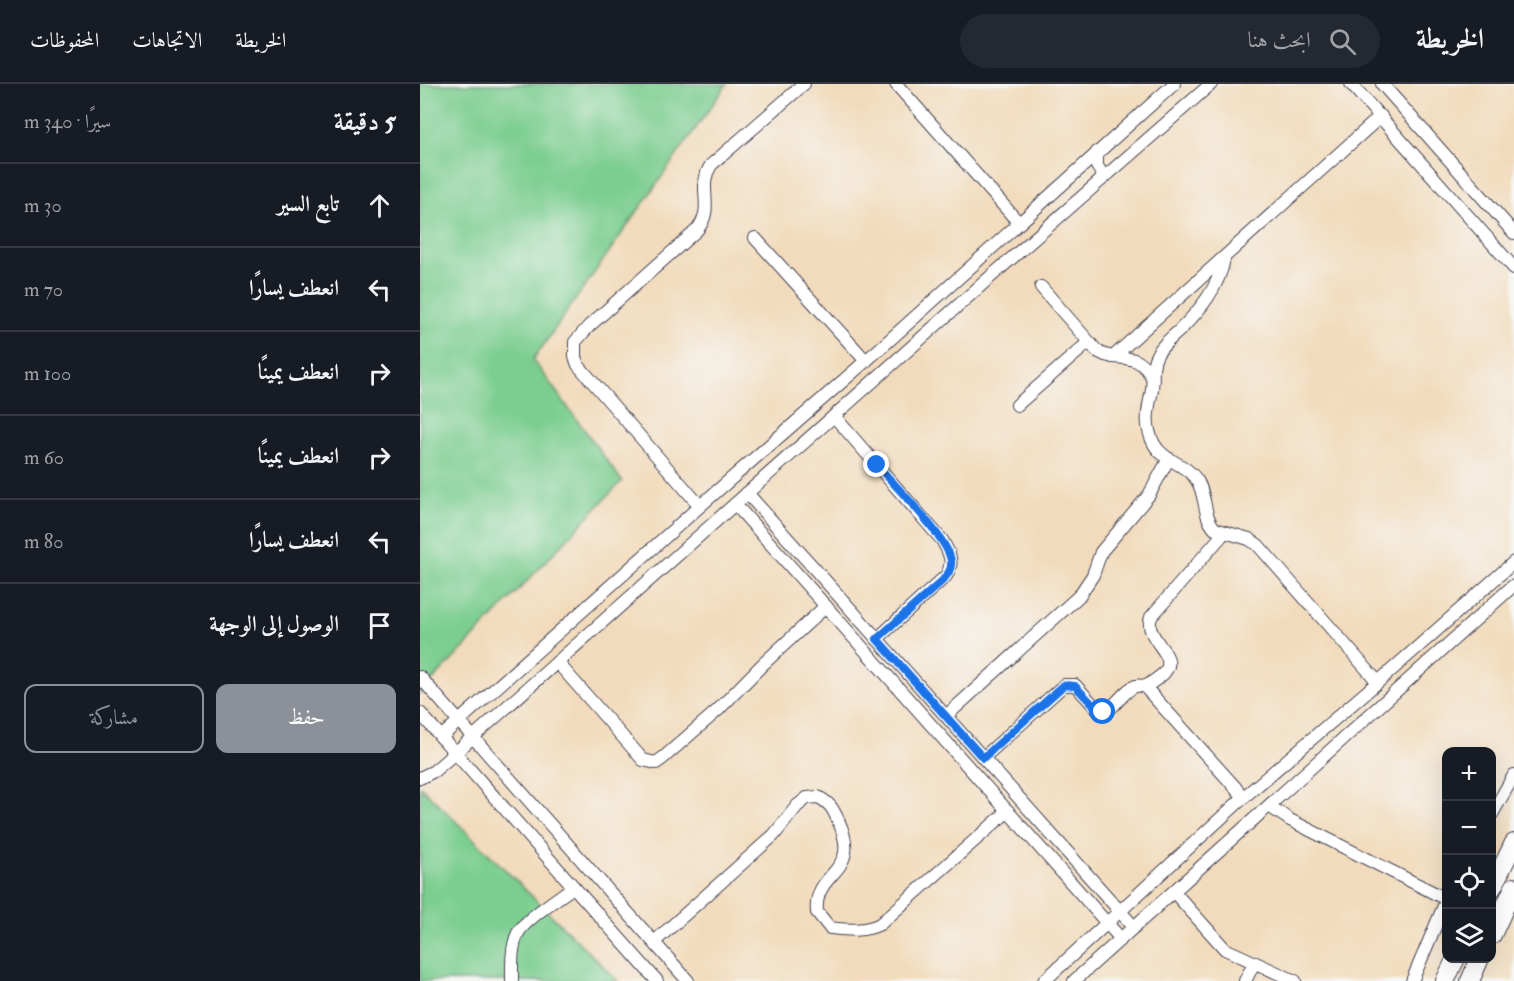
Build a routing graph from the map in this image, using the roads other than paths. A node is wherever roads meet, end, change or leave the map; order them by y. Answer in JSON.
{"nodes":[{"id":1,"x":804,"y":84,"type":"edge"},
{"id":2,"x":896,"y":84,"type":"edge"},
{"id":3,"x":1174,"y":84,"type":"edge"},
{"id":4,"x":1211,"y":84,"type":"edge"},
{"id":5,"x":1352,"y":84,"type":"edge"},
{"id":6,"x":1382,"y":84,"type":"edge"},
{"id":7,"x":1381,"y":116,"type":"junction"},
{"id":8,"x":1432,"y":140,"type":"junction"},
{"id":9,"x":1097,"y":152,"type":"junction"},
{"id":10,"x":1415,"y":155,"type":"junction"},
{"id":11,"x":1104,"y":177,"type":"junction"},
{"id":12,"x":1019,"y":223,"type":"junction"},
{"id":13,"x":1514,"y":233,"type":"edge"},
{"id":14,"x":1005,"y":235,"type":"junction"},
{"id":15,"x":755,"y":238,"type":"dead end"},
{"id":16,"x":1015,"y":255,"type":"junction"},
{"id":17,"x":1224,"y":259,"type":"junction"},
{"id":18,"x":1514,"y":268,"type":"edge"},
{"id":19,"x":1041,"y":287,"type":"dead end"},
{"id":20,"x":1089,"y":342,"type":"junction"},
{"id":21,"x":1113,"y":357,"type":"junction"},
{"id":22,"x":866,"y":361,"type":"junction"},
{"id":23,"x":1154,"y":379,"type":"junction"},
{"id":24,"x":1017,"y":405,"type":"dead end"},
{"id":25,"x":834,"y":416,"type":"junction"},
{"id":26,"x":1168,"y":460,"type":"junction"},
{"id":27,"x":747,"y":493,"type":"junction"},
{"id":28,"x":735,"y":504,"type":"junction"},
{"id":29,"x":700,"y":506,"type":"junction"},
{"id":30,"x":1224,"y":533,"type":"junction"},
{"id":31,"x":801,"y":554,"type":"junction"},
{"id":32,"x":787,"y":562,"type":"junction"},
{"id":33,"x":1514,"y":562,"type":"edge"},
{"id":34,"x":1514,"y":585,"type":"edge"},
{"id":35,"x":826,"y":606,"type":"junction"},
{"id":36,"x":877,"y":639,"type":"junction"},
{"id":37,"x":532,"y":657,"type":"junction"},
{"id":38,"x":552,"y":666,"type":"junction"},
{"id":39,"x":420,"y":677,"type":"edge"},
{"id":40,"x":1378,"y":682,"type":"junction"},
{"id":41,"x":1145,"y":687,"type":"junction"},
{"id":42,"x":420,"y":713,"type":"edge"},
{"id":43,"x":946,"y":716,"type":"junction"},
{"id":44,"x":459,"y":722,"type":"junction"},
{"id":45,"x":441,"y":737,"type":"junction"},
{"id":46,"x":473,"y":737,"type":"junction"},
{"id":47,"x":455,"y":753,"type":"junction"},
{"id":48,"x":983,"y":758,"type":"junction"},
{"id":49,"x":1514,"y":775,"type":"edge"},
{"id":50,"x":420,"y":778,"type":"edge"},
{"id":51,"x":1244,"y":797,"type":"junction"},
{"id":52,"x":1269,"y":806,"type":"junction"},
{"id":53,"x":1496,"y":806,"type":"edge"},
{"id":54,"x":1008,"y":812,"type":"junction"},
{"id":55,"x":1051,"y":834,"type":"junction"},
{"id":56,"x":1034,"y":840,"type":"junction"},
{"id":57,"x":1514,"y":843,"type":"edge"},
{"id":58,"x":1496,"y":878,"type":"edge"},
{"id":59,"x":573,"y":887,"type":"junction"},
{"id":60,"x":1514,"y":887,"type":"edge"},
{"id":61,"x":1174,"y":892,"type":"junction"},
{"id":62,"x":1442,"y":898,"type":"edge"},
{"id":63,"x":1442,"y":909,"type":"edge"},
{"id":64,"x":1120,"y":912,"type":"junction"},
{"id":65,"x":1107,"y":923,"type":"junction"},
{"id":66,"x":1496,"y":925,"type":"edge"},
{"id":67,"x":1134,"y":927,"type":"junction"},
{"id":68,"x":1121,"y":939,"type":"junction"},
{"id":69,"x":654,"y":942,"type":"junction"},
{"id":70,"x":1254,"y":963,"type":"junction"},
{"id":71,"x":1454,"y":963,"type":"edge"},
{"id":72,"x":1478,"y":963,"type":"edge"},
{"id":73,"x":512,"y":981,"type":"edge"},
{"id":74,"x":657,"y":981,"type":"edge"},
{"id":75,"x":688,"y":981,"type":"edge"},
{"id":76,"x":1044,"y":981,"type":"edge"},
{"id":77,"x":1074,"y":981,"type":"edge"},
{"id":78,"x":1245,"y":981,"type":"edge"},
{"id":79,"x":1296,"y":981,"type":"edge"},
{"id":80,"x":1412,"y":981,"type":"edge"},
{"id":81,"x":1445,"y":981,"type":"edge"},
{"id":82,"x":1470,"y":981,"type":"edge"}],
"edges":[{"from":1,"to":29,"type":"street"},
{"from":2,"to":12,"type":"street"},
{"from":3,"to":9,"type":"street"},
{"from":4,"to":11,"type":"street"},
{"from":5,"to":7,"type":"street"},
{"from":6,"to":8,"type":"street"},
{"from":7,"to":10,"type":"street"},
{"from":7,"to":17,"type":"street"},
{"from":8,"to":10,"type":"street"},
{"from":8,"to":13,"type":"street"},
{"from":9,"to":11,"type":"street"},
{"from":9,"to":12,"type":"street"},
{"from":10,"to":18,"type":"street"},
{"from":11,"to":16,"type":"street"},
{"from":12,"to":14,"type":"street"},
{"from":14,"to":16,"type":"street"},
{"from":14,"to":22,"type":"street"},
{"from":15,"to":22,"type":"street"},
{"from":16,"to":25,"type":"street"},
{"from":17,"to":21,"type":"street"},
{"from":17,"to":23,"type":"street"},
{"from":19,"to":20,"type":"street"},
{"from":20,"to":21,"type":"street"},
{"from":20,"to":24,"type":"street"},
{"from":21,"to":23,"type":"street"},
{"from":22,"to":29,"type":"street"},
{"from":23,"to":26,"type":"street"},
{"from":25,"to":27,"type":"street"},
{"from":25,"to":36,"type":"street"},
{"from":26,"to":30,"type":"street"},
{"from":26,"to":43,"type":"street"},
{"from":27,"to":28,"type":"street"},
{"from":27,"to":31,"type":"street"},
{"from":28,"to":32,"type":"street"},
{"from":28,"to":38,"type":"street"},
{"from":29,"to":37,"type":"street"},
{"from":30,"to":40,"type":"street"},
{"from":30,"to":41,"type":"street"},
{"from":31,"to":32,"type":"street"},
{"from":31,"to":36,"type":"street"},
{"from":32,"to":35,"type":"street"},
{"from":33,"to":40,"type":"street"},
{"from":34,"to":52,"type":"street"},
{"from":35,"to":38,"type":"street"},
{"from":35,"to":54,"type":"street"},
{"from":36,"to":43,"type":"street"},
{"from":37,"to":38,"type":"street"},
{"from":37,"to":44,"type":"street"},
{"from":38,"to":46,"type":"street"},
{"from":39,"to":44,"type":"street"},
{"from":40,"to":51,"type":"street"},
{"from":41,"to":48,"type":"street"},
{"from":41,"to":51,"type":"street"},
{"from":42,"to":45,"type":"street"},
{"from":43,"to":48,"type":"street"},
{"from":44,"to":45,"type":"street"},
{"from":44,"to":46,"type":"street"},
{"from":45,"to":47,"type":"street"},
{"from":46,"to":47,"type":"street"},
{"from":46,"to":69,"type":"street"},
{"from":47,"to":50,"type":"street"},
{"from":47,"to":59,"type":"street"},
{"from":48,"to":55,"type":"street"},
{"from":49,"to":53,"type":"street"},
{"from":51,"to":64,"type":"street"},
{"from":52,"to":61,"type":"street"},
{"from":52,"to":62,"type":"street"},
{"from":54,"to":56,"type":"street"},
{"from":54,"to":69,"type":"street"},
{"from":55,"to":56,"type":"street"},
{"from":55,"to":64,"type":"street"},
{"from":56,"to":65,"type":"street"},
{"from":57,"to":58,"type":"highway"},
{"from":59,"to":73,"type":"street"},
{"from":59,"to":74,"type":"street"},
{"from":60,"to":66,"type":"highway"},
{"from":61,"to":67,"type":"street"},
{"from":61,"to":70,"type":"street"},
{"from":63,"to":80,"type":"street"},
{"from":64,"to":65,"type":"street"},
{"from":64,"to":67,"type":"street"},
{"from":65,"to":68,"type":"street"},
{"from":65,"to":76,"type":"street"},
{"from":67,"to":68,"type":"street"},
{"from":68,"to":77,"type":"street"},
{"from":69,"to":75,"type":"street"},
{"from":70,"to":78,"type":"street"},
{"from":70,"to":79,"type":"street"},
{"from":71,"to":81,"type":"highway"},
{"from":72,"to":82,"type":"highway"}]}
